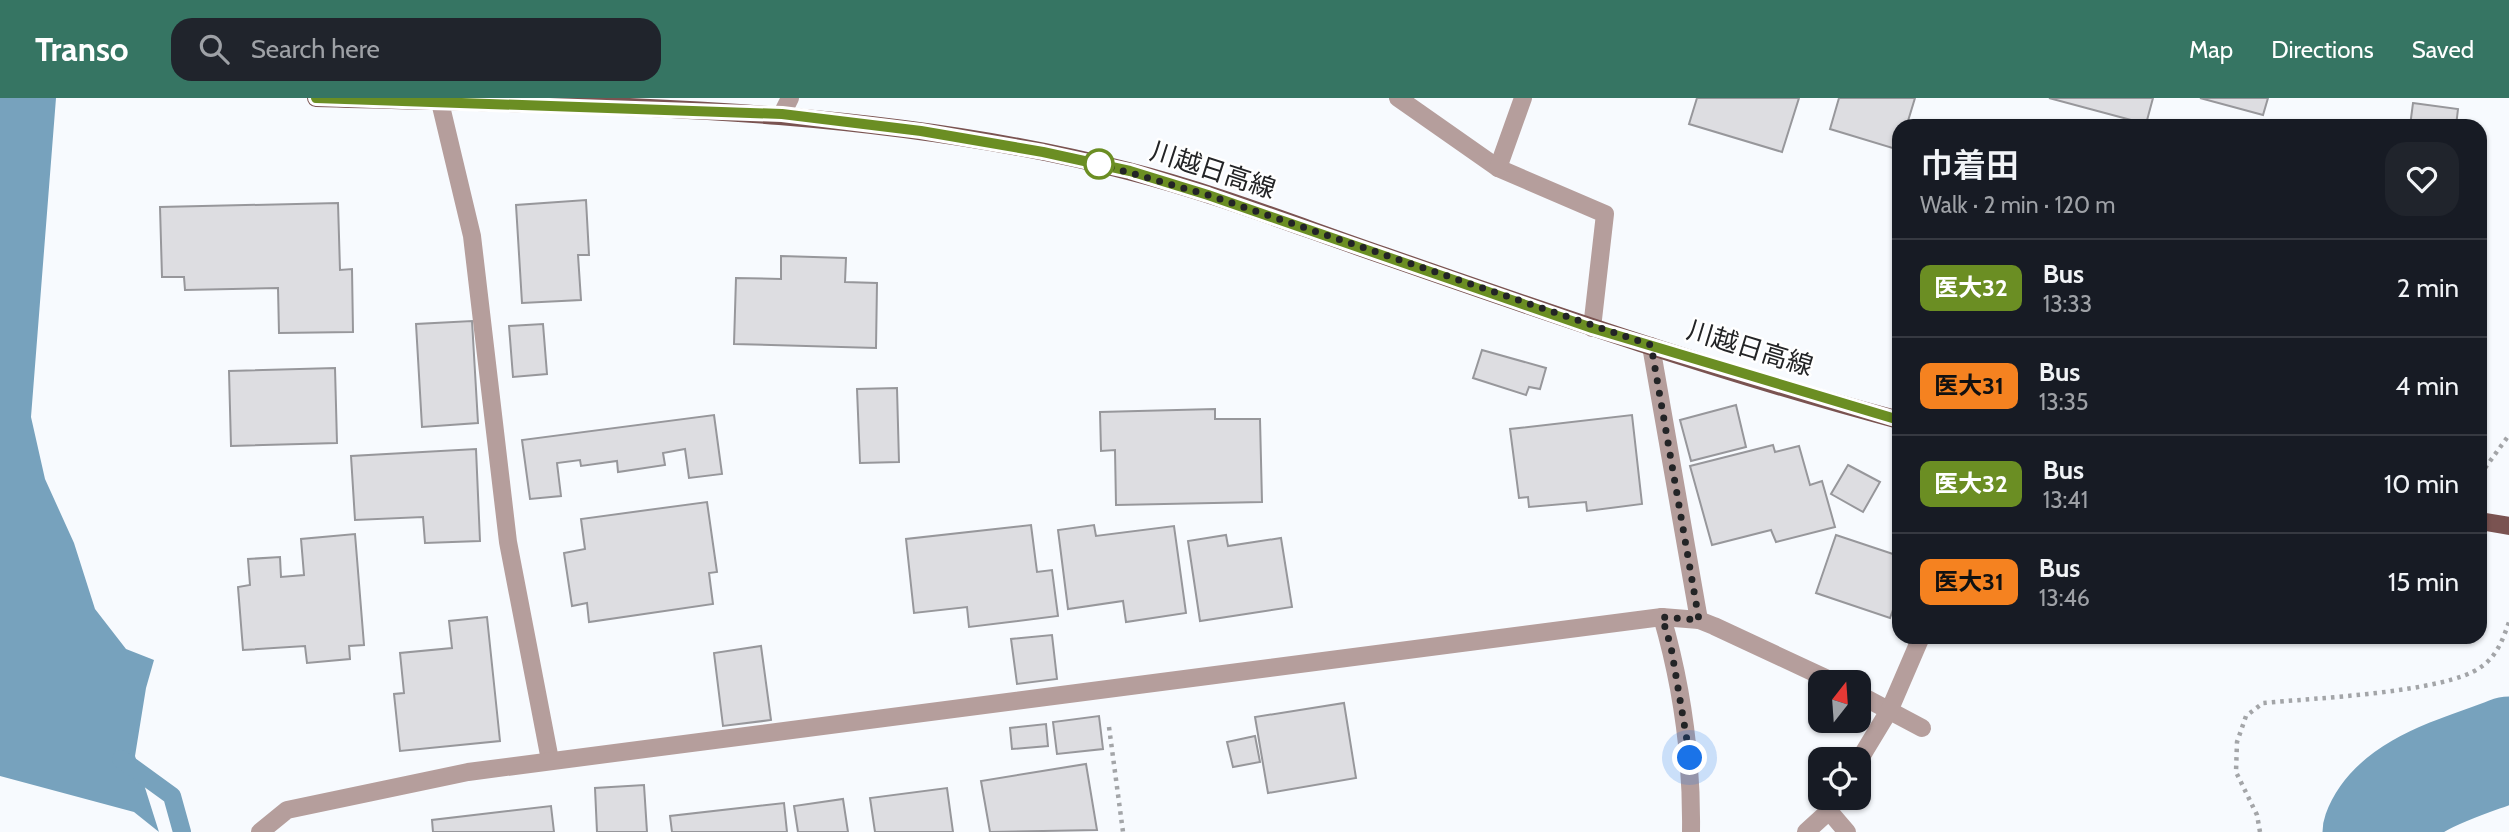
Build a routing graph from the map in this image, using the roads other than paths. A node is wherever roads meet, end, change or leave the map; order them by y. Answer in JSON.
{"nodes":[{"id":1,"x":316,"y":98,"type":"edge"},
{"id":2,"x":790,"y":98,"type":"edge"},
{"id":3,"x":1398,"y":98,"type":"edge"},
{"id":4,"x":1523,"y":98,"type":"edge"},
{"id":5,"x":441,"y":100,"type":"edge"},
{"id":6,"x":782,"y":114,"type":"junction"},
{"id":7,"x":1497,"y":168,"type":"junction"},
{"id":8,"x":1592,"y":328,"type":"junction"},
{"id":9,"x":1651,"y":345,"type":"junction"},
{"id":10,"x":1892,"y":418,"type":"edge"},
{"id":11,"x":2487,"y":522,"type":"edge"},
{"id":12,"x":2509,"y":526,"type":"edge"},
{"id":13,"x":1662,"y":617,"type":"junction"},
{"id":14,"x":1699,"y":620,"type":"junction"},
{"id":15,"x":1918,"y":644,"type":"edge"},
{"id":16,"x":1808,"y":670,"type":"edge"},
{"id":17,"x":1871,"y":700,"type":"edge"},
{"id":18,"x":1891,"y":709,"type":"junction"},
{"id":19,"x":1922,"y":728,"type":"dead end"},
{"id":20,"x":1867,"y":747,"type":"edge"},
{"id":21,"x":551,"y":761,"type":"junction"},
{"id":22,"x":1828,"y":810,"type":"edge"},
{"id":23,"x":1836,"y":810,"type":"edge"},
{"id":24,"x":260,"y":832,"type":"edge"},
{"id":25,"x":1691,"y":832,"type":"edge"},
{"id":26,"x":1807,"y":832,"type":"edge"},
{"id":27,"x":1847,"y":832,"type":"edge"}],
"edges":[{"from":1,"to":5,"type":"main road","name":"川越日高線"},
{"from":2,"to":6,"type":"street"},
{"from":3,"to":7,"type":"street"},
{"from":4,"to":7,"type":"street"},
{"from":5,"to":6,"type":"main road","name":"川越日高線"},
{"from":5,"to":21,"type":"street"},
{"from":6,"to":8,"type":"main road","name":"川越日高線"},
{"from":7,"to":8,"type":"street"},
{"from":8,"to":9,"type":"main road","name":"川越日高線"},
{"from":9,"to":10,"type":"main road","name":"川越日高線"},
{"from":9,"to":14,"type":"street"},
{"from":11,"to":12,"type":"main road"},
{"from":13,"to":14,"type":"street"},
{"from":13,"to":21,"type":"street"},
{"from":13,"to":25,"type":"street"},
{"from":14,"to":16,"type":"street"},
{"from":15,"to":18,"type":"street"},
{"from":17,"to":18,"type":"street"},
{"from":18,"to":19,"type":"street"},
{"from":18,"to":20,"type":"street"},
{"from":21,"to":24,"type":"street"},
{"from":22,"to":26,"type":"street"},
{"from":23,"to":27,"type":"street"}]}
